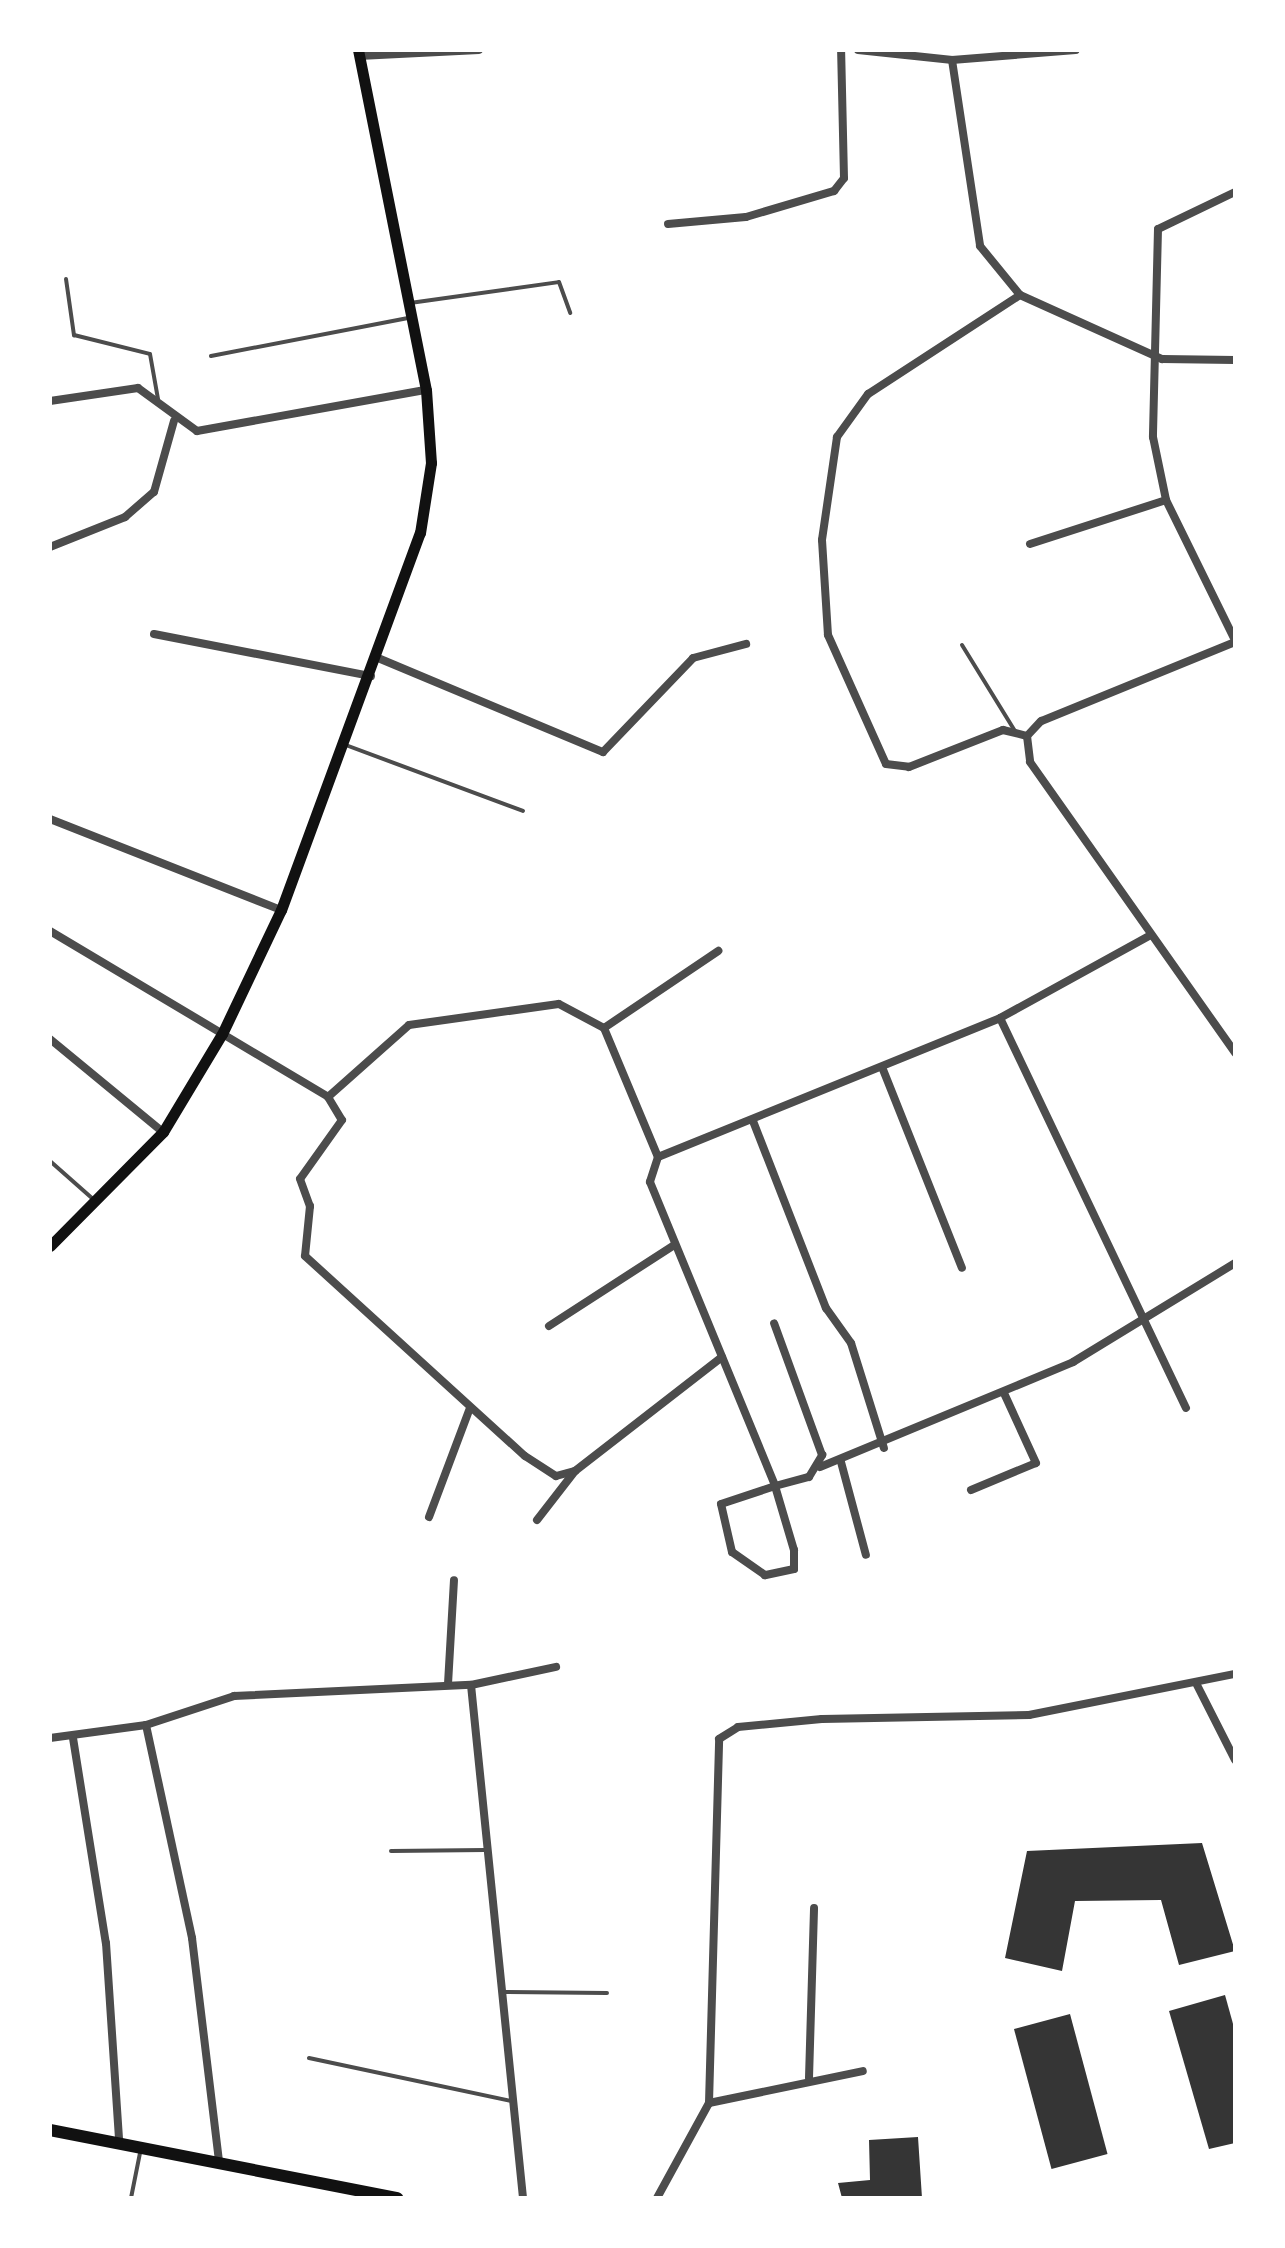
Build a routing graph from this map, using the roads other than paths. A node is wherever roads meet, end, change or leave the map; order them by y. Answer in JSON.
{"nodes":[{"id":1,"x":479,"y":50,"type":"edge"},
{"id":2,"x":841,"y":50,"type":"edge"},
{"id":3,"x":858,"y":50,"type":"edge"},
{"id":4,"x":1076,"y":50,"type":"edge"},
{"id":5,"x":358,"y":53,"type":"edge"},
{"id":6,"x":952,"y":60,"type":"junction"},
{"id":7,"x":1235,"y":192,"type":"edge"},
{"id":8,"x":668,"y":224,"type":"dead end"},
{"id":9,"x":66,"y":278,"type":"dead end"},
{"id":10,"x":1020,"y":295,"type":"junction"},
{"id":11,"x":406,"y":304,"type":"junction"},
{"id":12,"x":570,"y":313,"type":"dead end"},
{"id":13,"x":409,"y":318,"type":"junction"},
{"id":14,"x":210,"y":356,"type":"dead end"},
{"id":15,"x":1162,"y":359,"type":"junction"},
{"id":16,"x":1235,"y":360,"type":"edge"},
{"id":17,"x":426,"y":390,"type":"junction"},
{"id":18,"x":158,"y":398,"type":"junction"},
{"id":19,"x":50,"y":400,"type":"edge"},
{"id":20,"x":174,"y":422,"type":"junction"},
{"id":21,"x":1166,"y":500,"type":"junction"},
{"id":22,"x":1030,"y":544,"type":"dead end"},
{"id":23,"x":50,"y":548,"type":"edge"},
{"id":24,"x":154,"y":634,"type":"dead end"},
{"id":25,"x":1235,"y":641,"type":"edge"},
{"id":26,"x":746,"y":644,"type":"dead end"},
{"id":27,"x":962,"y":645,"type":"dead end"},
{"id":28,"x":378,"y":658,"type":"junction"},
{"id":29,"x":371,"y":676,"type":"junction"},
{"id":30,"x":1015,"y":732,"type":"junction"},
{"id":31,"x":1026,"y":736,"type":"junction"},
{"id":32,"x":343,"y":744,"type":"junction"},
{"id":33,"x":523,"y":812,"type":"dead end"},
{"id":34,"x":50,"y":820,"type":"edge"},
{"id":35,"x":281,"y":910,"type":"junction"},
{"id":36,"x":50,"y":931,"type":"edge"},
{"id":37,"x":1149,"y":936,"type":"junction"},
{"id":38,"x":718,"y":951,"type":"dead end"},
{"id":39,"x":1000,"y":1018,"type":"junction"},
{"id":40,"x":604,"y":1028,"type":"junction"},
{"id":41,"x":222,"y":1034,"type":"junction"},
{"id":42,"x":50,"y":1039,"type":"edge"},
{"id":43,"x":1235,"y":1052,"type":"edge"},
{"id":44,"x":882,"y":1068,"type":"junction"},
{"id":45,"x":328,"y":1097,"type":"junction"},
{"id":46,"x":753,"y":1121,"type":"junction"},
{"id":47,"x":162,"y":1132,"type":"junction"},
{"id":48,"x":658,"y":1156,"type":"junction"},
{"id":49,"x":50,"y":1161,"type":"edge"},
{"id":50,"x":97,"y":1202,"type":"junction"},
{"id":51,"x":53,"y":1239,"type":"edge"},
{"id":52,"x":674,"y":1245,"type":"junction"},
{"id":53,"x":1235,"y":1263,"type":"edge"},
{"id":54,"x":962,"y":1268,"type":"dead end"},
{"id":55,"x":774,"y":1322,"type":"dead end"},
{"id":56,"x":1143,"y":1325,"type":"junction"},
{"id":57,"x":549,"y":1326,"type":"dead end"},
{"id":58,"x":722,"y":1356,"type":"junction"},
{"id":59,"x":1004,"y":1393,"type":"junction"},
{"id":60,"x":470,"y":1408,"type":"junction"},
{"id":61,"x":1186,"y":1408,"type":"dead end"},
{"id":62,"x":884,"y":1448,"type":"junction"},
{"id":63,"x":841,"y":1462,"type":"junction"},
{"id":64,"x":820,"y":1467,"type":"junction"},
{"id":65,"x":574,"y":1471,"type":"junction"},
{"id":66,"x":775,"y":1486,"type":"junction"},
{"id":67,"x":970,"y":1490,"type":"dead end"},
{"id":68,"x":428,"y":1517,"type":"dead end"},
{"id":69,"x":537,"y":1520,"type":"dead end"},
{"id":70,"x":866,"y":1555,"type":"dead end"},
{"id":71,"x":454,"y":1580,"type":"dead end"},
{"id":72,"x":556,"y":1666,"type":"dead end"},
{"id":73,"x":1235,"y":1674,"type":"edge"},
{"id":74,"x":448,"y":1684,"type":"junction"},
{"id":75,"x":471,"y":1685,"type":"junction"},
{"id":76,"x":1196,"y":1685,"type":"junction"},
{"id":77,"x":146,"y":1726,"type":"junction"},
{"id":78,"x":50,"y":1738,"type":"edge"},
{"id":79,"x":73,"y":1738,"type":"junction"},
{"id":80,"x":1235,"y":1760,"type":"edge"},
{"id":81,"x":490,"y":1850,"type":"junction"},
{"id":82,"x":392,"y":1851,"type":"dead end"},
{"id":83,"x":814,"y":1908,"type":"dead end"},
{"id":84,"x":505,"y":1992,"type":"junction"},
{"id":85,"x":607,"y":1993,"type":"dead end"},
{"id":86,"x":309,"y":2058,"type":"dead end"},
{"id":87,"x":863,"y":2071,"type":"dead end"},
{"id":88,"x":809,"y":2078,"type":"junction"},
{"id":89,"x":517,"y":2102,"type":"junction"},
{"id":90,"x":709,"y":2103,"type":"junction"},
{"id":91,"x":50,"y":2130,"type":"edge"},
{"id":92,"x":120,"y":2139,"type":"junction"},
{"id":93,"x":142,"y":2144,"type":"junction"},
{"id":94,"x":219,"y":2160,"type":"junction"},
{"id":95,"x":131,"y":2198,"type":"edge"},
{"id":96,"x":397,"y":2198,"type":"edge"},
{"id":97,"x":523,"y":2198,"type":"edge"},
{"id":98,"x":657,"y":2198,"type":"edge"}],
"edges":[{"from":1,"to":5,"type":"street"},
{"from":2,"to":8,"type":"street"},
{"from":3,"to":6,"type":"street"},
{"from":4,"to":6,"type":"street"},
{"from":5,"to":11,"type":"main road"},
{"from":6,"to":10,"type":"street"},
{"from":7,"to":15,"type":"street"},
{"from":9,"to":18,"type":"lane"},
{"from":10,"to":15,"type":"street"},
{"from":10,"to":30,"type":"street"},
{"from":11,"to":12,"type":"lane"},
{"from":11,"to":13,"type":"main road"},
{"from":13,"to":14,"type":"lane"},
{"from":13,"to":17,"type":"main road"},
{"from":15,"to":16,"type":"street"},
{"from":15,"to":21,"type":"street"},
{"from":17,"to":20,"type":"street"},
{"from":17,"to":28,"type":"main road"},
{"from":18,"to":19,"type":"street"},
{"from":18,"to":20,"type":"street"},
{"from":20,"to":23,"type":"street"},
{"from":21,"to":22,"type":"street"},
{"from":21,"to":25,"type":"street"},
{"from":24,"to":29,"type":"street"},
{"from":25,"to":31,"type":"street"},
{"from":26,"to":28,"type":"street"},
{"from":27,"to":30,"type":"lane"},
{"from":28,"to":29,"type":"main road"},
{"from":29,"to":32,"type":"main road"},
{"from":30,"to":31,"type":"street"},
{"from":31,"to":37,"type":"street"},
{"from":32,"to":33,"type":"lane"},
{"from":32,"to":35,"type":"main road"},
{"from":34,"to":35,"type":"street"},
{"from":35,"to":41,"type":"main road"},
{"from":36,"to":41,"type":"street"},
{"from":37,"to":39,"type":"street"},
{"from":37,"to":43,"type":"street"},
{"from":38,"to":40,"type":"street"},
{"from":39,"to":44,"type":"street"},
{"from":39,"to":56,"type":"street"},
{"from":40,"to":45,"type":"street"},
{"from":40,"to":48,"type":"street"},
{"from":41,"to":45,"type":"street"},
{"from":41,"to":47,"type":"main road"},
{"from":42,"to":47,"type":"street"},
{"from":44,"to":46,"type":"street"},
{"from":44,"to":54,"type":"street"},
{"from":45,"to":60,"type":"street"},
{"from":46,"to":48,"type":"street"},
{"from":46,"to":62,"type":"street"},
{"from":47,"to":50,"type":"main road"},
{"from":48,"to":52,"type":"street"},
{"from":49,"to":50,"type":"lane"},
{"from":50,"to":51,"type":"main road"},
{"from":52,"to":57,"type":"street"},
{"from":52,"to":58,"type":"street"},
{"from":53,"to":56,"type":"street"},
{"from":55,"to":64,"type":"street"},
{"from":56,"to":59,"type":"street"},
{"from":56,"to":61,"type":"street"},
{"from":58,"to":65,"type":"street"},
{"from":58,"to":66,"type":"street"},
{"from":59,"to":62,"type":"street"},
{"from":59,"to":67,"type":"street"},
{"from":60,"to":65,"type":"street"},
{"from":60,"to":68,"type":"street"},
{"from":62,"to":63,"type":"street"},
{"from":63,"to":64,"type":"street"},
{"from":63,"to":70,"type":"street"},
{"from":64,"to":66,"type":"street"},
{"from":65,"to":69,"type":"street"},
{"from":66,"to":66,"type":"street"},
{"from":71,"to":74,"type":"street"},
{"from":72,"to":75,"type":"street"},
{"from":73,"to":76,"type":"street"},
{"from":74,"to":75,"type":"street"},
{"from":74,"to":77,"type":"street"},
{"from":75,"to":81,"type":"street"},
{"from":76,"to":80,"type":"street"},
{"from":76,"to":90,"type":"street"},
{"from":77,"to":79,"type":"street"},
{"from":77,"to":94,"type":"street"},
{"from":78,"to":79,"type":"street"},
{"from":79,"to":92,"type":"street"},
{"from":81,"to":82,"type":"lane"},
{"from":81,"to":84,"type":"street"},
{"from":83,"to":88,"type":"street"},
{"from":84,"to":85,"type":"lane"},
{"from":84,"to":89,"type":"street"},
{"from":86,"to":89,"type":"lane"},
{"from":87,"to":88,"type":"street"},
{"from":88,"to":90,"type":"street"},
{"from":89,"to":97,"type":"street"},
{"from":90,"to":98,"type":"street"},
{"from":91,"to":92,"type":"main road"},
{"from":92,"to":93,"type":"main road"},
{"from":93,"to":94,"type":"main road"},
{"from":93,"to":95,"type":"lane"},
{"from":94,"to":96,"type":"main road"}]}
